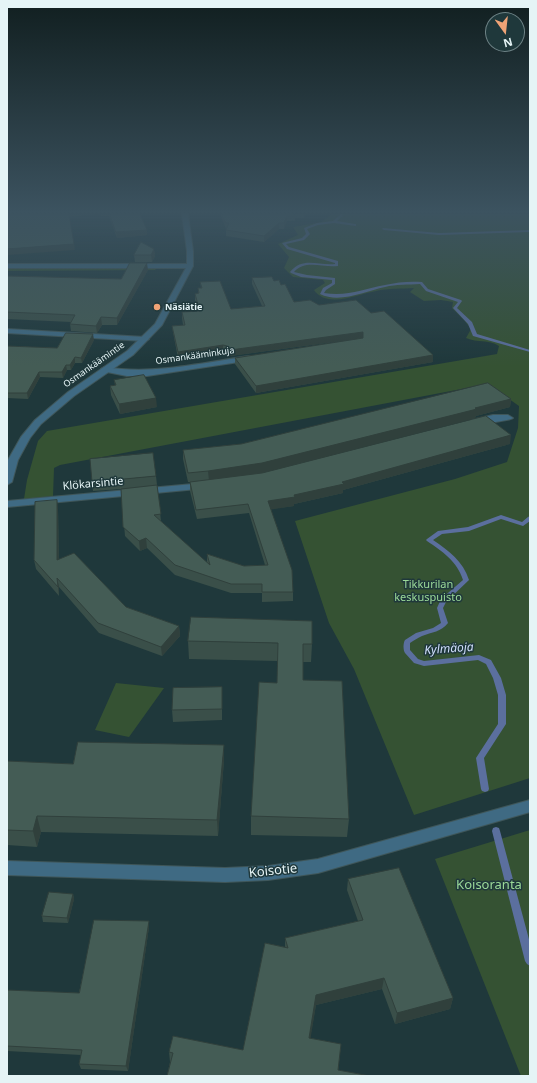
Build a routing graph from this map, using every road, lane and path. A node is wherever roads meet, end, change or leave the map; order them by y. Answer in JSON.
{"nodes":[{"id":1,"x":7,"y":266,"type":"edge"},
{"id":2,"x":190,"y":266,"type":"joint"},
{"id":3,"x":7,"y":331,"type":"edge"},
{"id":4,"x":145,"y":339,"type":"junction"},
{"id":5,"x":257,"y":357,"type":"edge"},
{"id":6,"x":105,"y":369,"type":"junction"},
{"id":7,"x":508,"y":418,"type":"dead end"},
{"id":8,"x":462,"y":426,"type":"edge"},
{"id":9,"x":7,"y":482,"type":"edge"},
{"id":10,"x":217,"y":484,"type":"edge"},
{"id":11,"x":7,"y":504,"type":"edge"},
{"id":12,"x":530,"y":806,"type":"edge"},
{"id":13,"x":7,"y":868,"type":"edge"}],
"edges":[{"from":1,"to":2,"type":"street"},
{"from":2,"to":4,"type":"street","name":"Osmankäämintie"},
{"from":3,"to":4,"type":"street"},
{"from":4,"to":6,"type":"street","name":"Osmankäämintie"},
{"from":5,"to":6,"type":"street","name":"Osmankääminkuja"},
{"from":6,"to":9,"type":"street","name":"Osmankäämintie"},
{"from":7,"to":8,"type":"street"},
{"from":10,"to":11,"type":"street","name":"Klökarsintie"},
{"from":12,"to":13,"type":"street","name":"Koisotie"}]}
